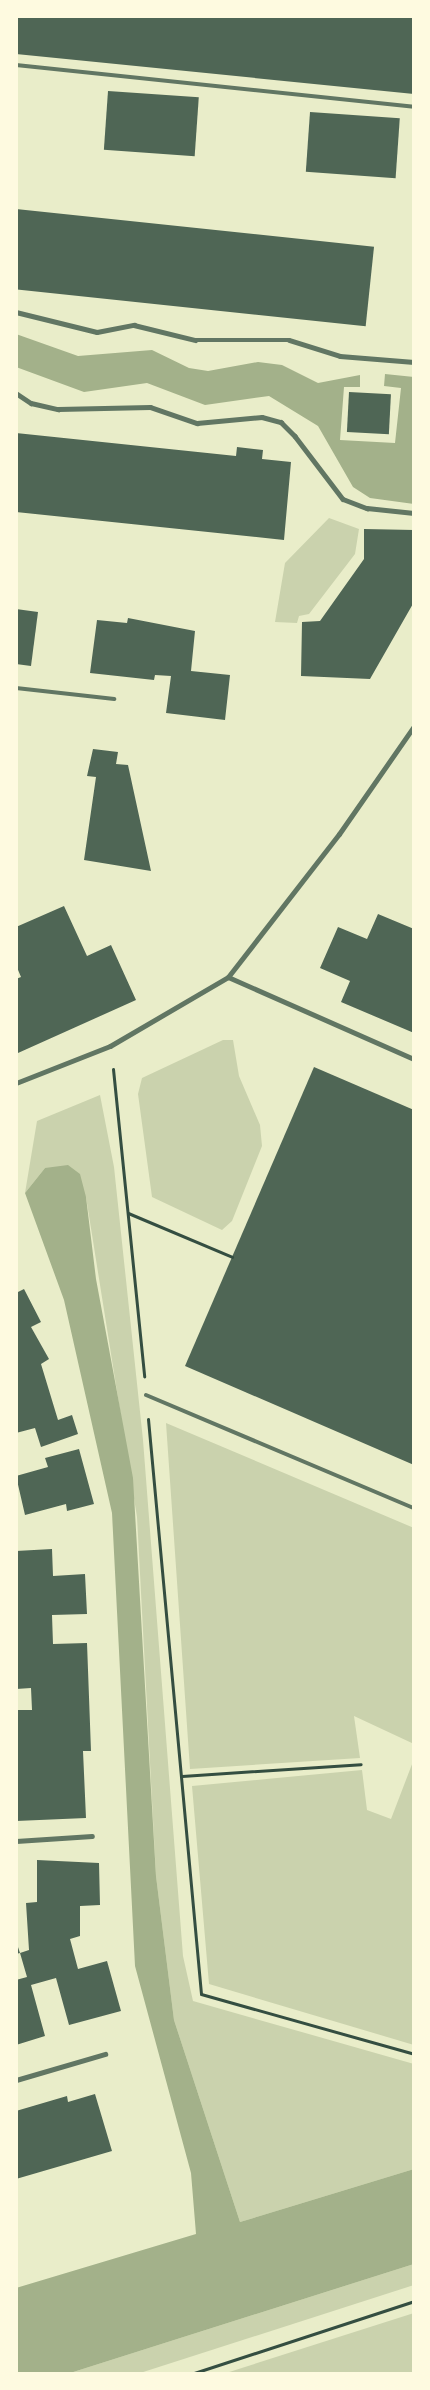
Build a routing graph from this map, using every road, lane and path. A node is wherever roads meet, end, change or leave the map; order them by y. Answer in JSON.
{"nodes":[{"id":1,"x":16,"y":65,"type":"edge"},
{"id":2,"x":414,"y":107,"type":"edge"},
{"id":3,"x":16,"y":312,"type":"edge"},
{"id":4,"x":414,"y":362,"type":"edge"},
{"id":5,"x":16,"y":393,"type":"edge"},
{"id":6,"x":414,"y":513,"type":"edge"},
{"id":7,"x":16,"y":688,"type":"edge"},
{"id":8,"x":114,"y":699,"type":"dead end"},
{"id":9,"x":414,"y":726,"type":"edge"},
{"id":10,"x":228,"y":976,"type":"junction"},
{"id":11,"x":414,"y":1059,"type":"edge"},
{"id":12,"x":16,"y":1083,"type":"edge"},
{"id":13,"x":128,"y":1213,"type":"dead end"},
{"id":14,"x":232,"y":1257,"type":"dead end"},
{"id":15,"x":146,"y":1396,"type":"dead end"},
{"id":16,"x":414,"y":1508,"type":"edge"},
{"id":17,"x":361,"y":1764,"type":"dead end"},
{"id":18,"x":92,"y":1836,"type":"dead end"},
{"id":19,"x":16,"y":1841,"type":"edge"},
{"id":20,"x":105,"y":2054,"type":"dead end"},
{"id":21,"x":414,"y":2054,"type":"edge"},
{"id":22,"x":16,"y":2080,"type":"edge"},
{"id":23,"x":414,"y":2301,"type":"edge"},
{"id":24,"x":191,"y":2374,"type":"edge"}],
"edges":[{"from":1,"to":2,"type":"lane"},
{"from":3,"to":4,"type":"street"},
{"from":5,"to":6,"type":"street"},
{"from":7,"to":8,"type":"lane"},
{"from":9,"to":10,"type":"street"},
{"from":10,"to":11,"type":"street"},
{"from":10,"to":12,"type":"street"},
{"from":13,"to":14,"type":"path"},
{"from":15,"to":16,"type":"lane"},
{"from":17,"to":21,"type":"path"},
{"from":18,"to":19,"type":"street"},
{"from":20,"to":22,"type":"street"},
{"from":23,"to":24,"type":"path"}]}
